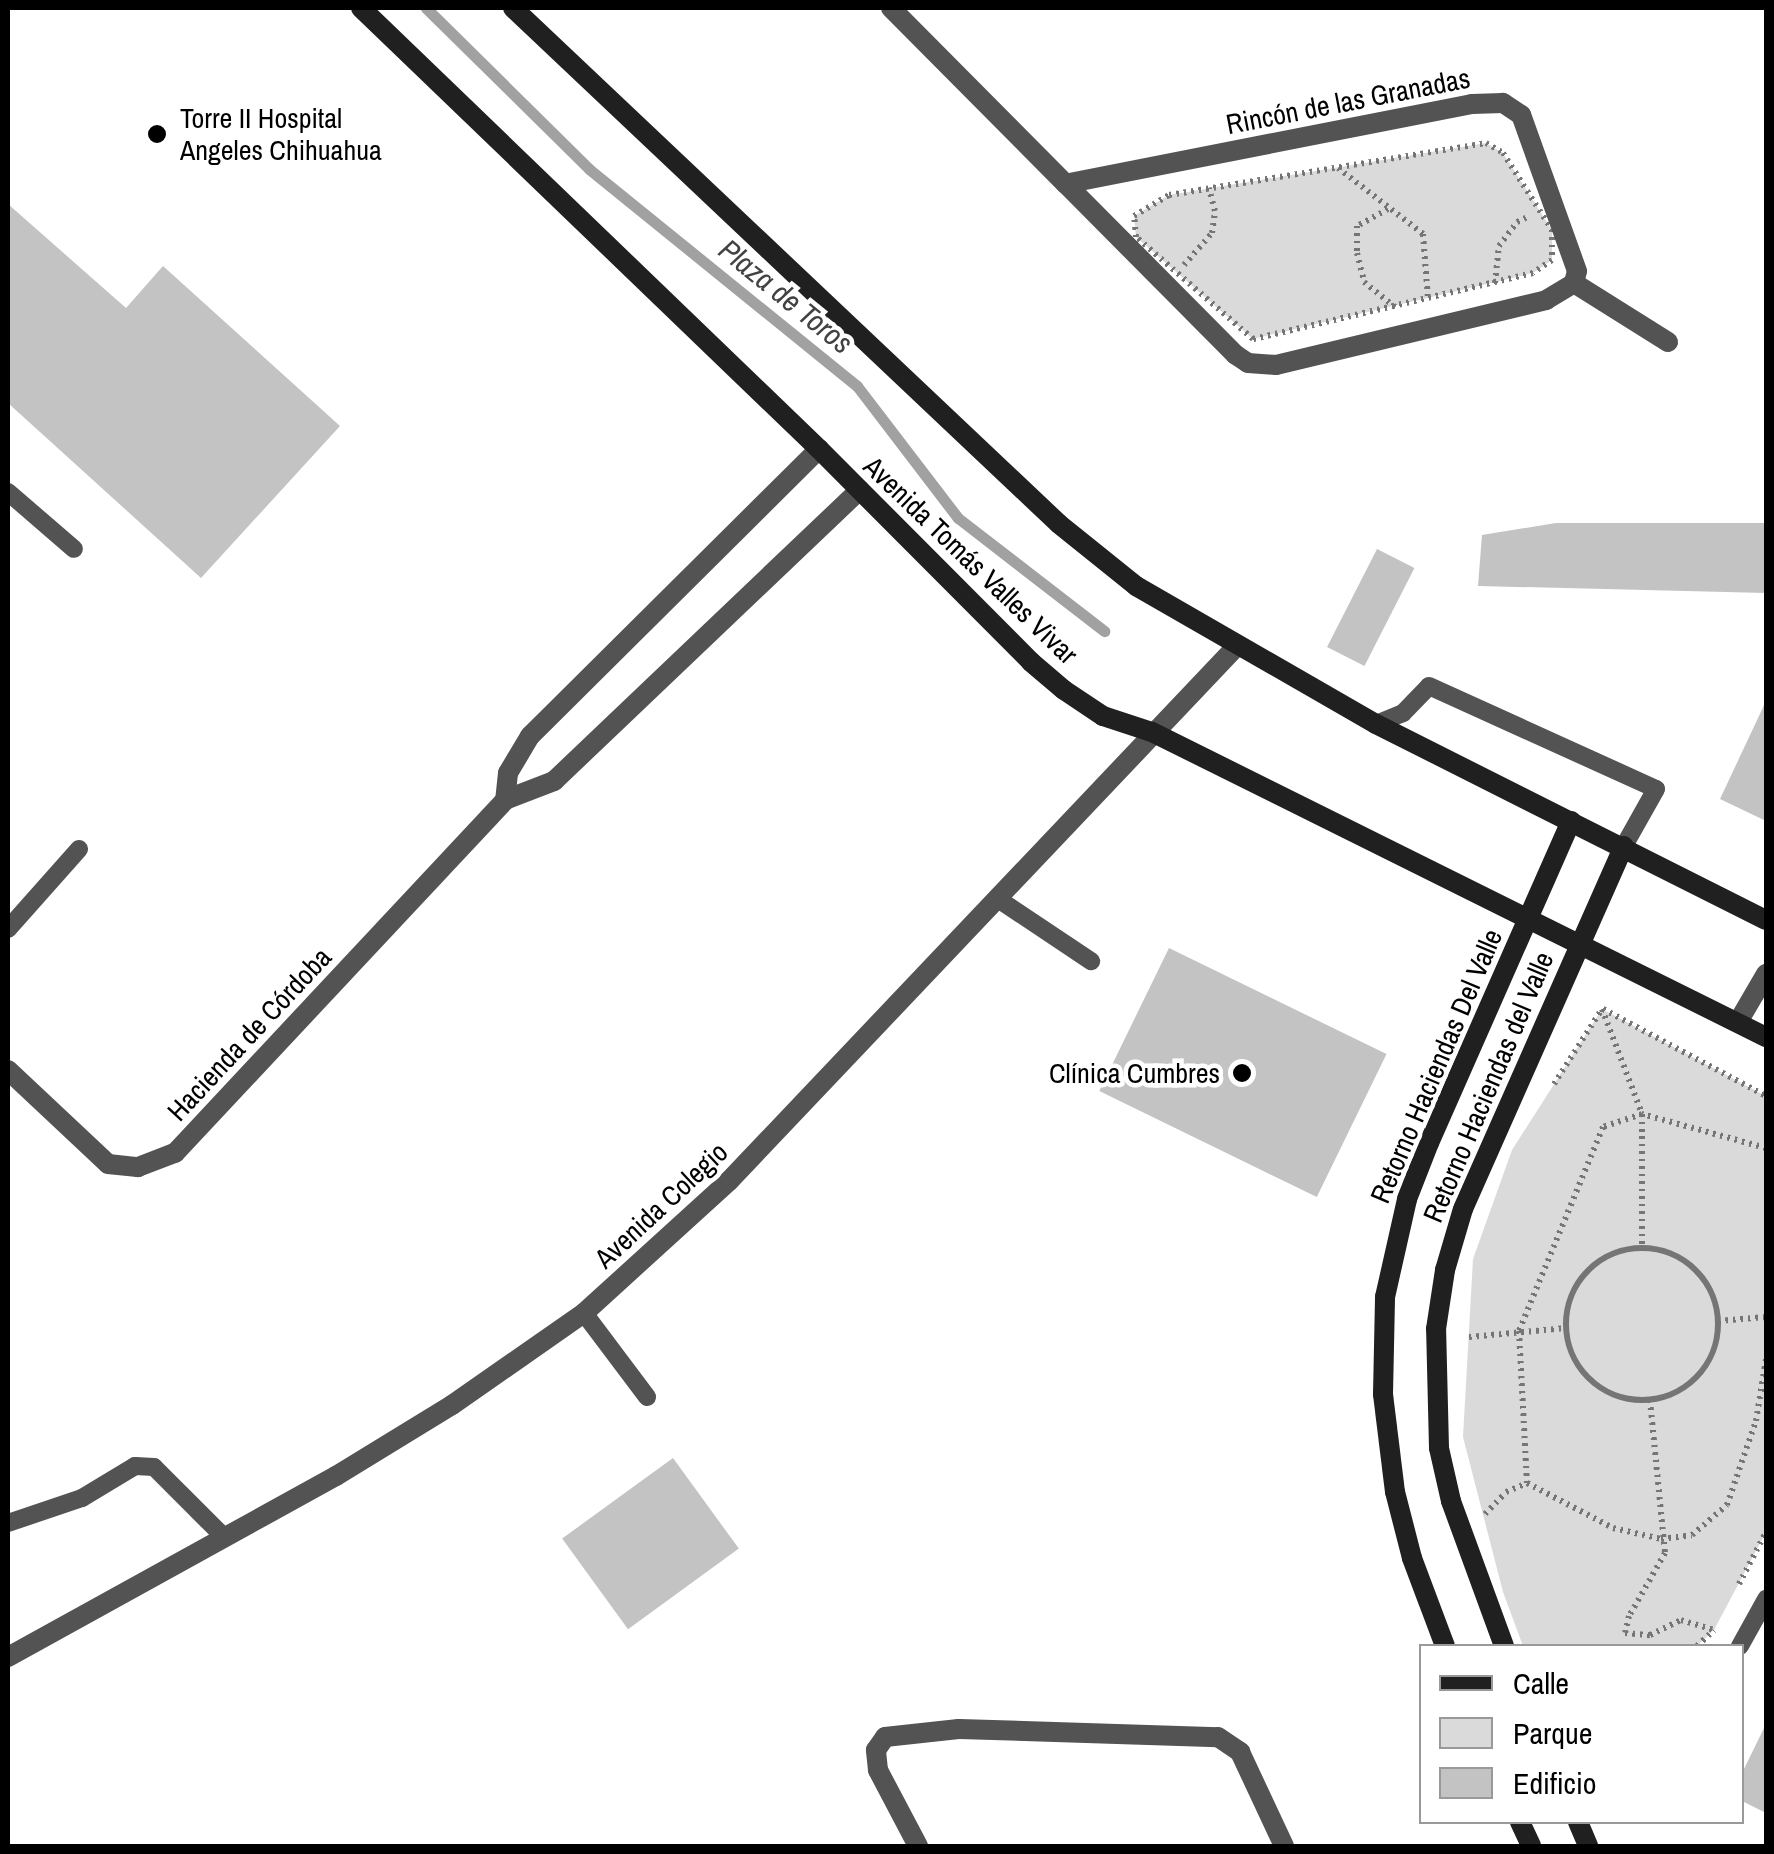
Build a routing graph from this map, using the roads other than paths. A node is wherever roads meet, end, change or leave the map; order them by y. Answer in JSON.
{"nodes":[{"id":1,"x":361,"y":8,"type":"edge"},
{"id":2,"x":513,"y":8,"type":"edge"},
{"id":3,"x":891,"y":8,"type":"edge"},
{"id":4,"x":1066,"y":184,"type":"junction"},
{"id":5,"x":1574,"y":283,"type":"junction"},
{"id":6,"x":1668,"y":342,"type":"dead end"},
{"id":7,"x":819,"y":450,"type":"junction"},
{"id":8,"x":860,"y":490,"type":"junction"},
{"id":9,"x":8,"y":492,"type":"edge"},
{"id":10,"x":74,"y":549,"type":"dead end"},
{"id":11,"x":1236,"y":647,"type":"junction"},
{"id":12,"x":1376,"y":724,"type":"junction"},
{"id":13,"x":1152,"y":732,"type":"junction"},
{"id":14,"x":505,"y":800,"type":"junction"},
{"id":15,"x":1572,"y":821,"type":"junction"},
{"id":16,"x":1624,"y":846,"type":"junction"},
{"id":17,"x":80,"y":850,"type":"dead end"},
{"id":18,"x":998,"y":898,"type":"junction"},
{"id":19,"x":1528,"y":918,"type":"junction"},
{"id":20,"x":1766,"y":920,"type":"edge"},
{"id":21,"x":8,"y":930,"type":"edge"},
{"id":22,"x":1578,"y":943,"type":"junction"},
{"id":23,"x":1091,"y":962,"type":"dead end"},
{"id":24,"x":1766,"y":974,"type":"edge"},
{"id":25,"x":1738,"y":1022,"type":"junction"},
{"id":26,"x":1766,"y":1037,"type":"edge"},
{"id":27,"x":8,"y":1070,"type":"edge"},
{"id":28,"x":584,"y":1313,"type":"junction"},
{"id":29,"x":647,"y":1398,"type":"dead end"},
{"id":30,"x":8,"y":1523,"type":"edge"},
{"id":31,"x":225,"y":1538,"type":"junction"},
{"id":32,"x":1766,"y":1599,"type":"edge"},
{"id":33,"x":1444,"y":1644,"type":"edge"},
{"id":34,"x":1503,"y":1644,"type":"edge"},
{"id":35,"x":1741,"y":1644,"type":"edge"},
{"id":36,"x":8,"y":1657,"type":"edge"},
{"id":37,"x":918,"y":1846,"type":"edge"},
{"id":38,"x":1284,"y":1846,"type":"edge"}],
"edges":[{"from":1,"to":7,"type":"main road","name":"Avenida Tomás Valles Vivar"},
{"from":2,"to":11,"type":"main road"},
{"from":3,"to":4,"type":"street"},
{"from":4,"to":5,"type":"street"},
{"from":4,"to":5,"type":"street","name":"Rincón de las Granadas"},
{"from":5,"to":6,"type":"street"},
{"from":7,"to":8,"type":"main road","name":"Avenida Tomás Valles Vivar"},
{"from":7,"to":14,"type":"street","name":"Hacienda de Córdoba"},
{"from":8,"to":13,"type":"main road","name":"Avenida Tomás Valles Vivar"},
{"from":8,"to":14,"type":"street","name":"Hacienda de Córdoba"},
{"from":9,"to":10,"type":"lane"},
{"from":11,"to":12,"type":"main road"},
{"from":11,"to":13,"type":"street","name":"Avenida Colegio"},
{"from":12,"to":15,"type":"main road"},
{"from":12,"to":16,"type":"lane"},
{"from":13,"to":18,"type":"street","name":"Avenida Colegio"},
{"from":13,"to":19,"type":"main road","name":"Avenida Tomás Valles Vivar"},
{"from":14,"to":27,"type":"street","name":"Hacienda de Córdoba"},
{"from":15,"to":16,"type":"main road"},
{"from":15,"to":19,"type":"main road","name":"Retorno Haciendas Del Valle"},
{"from":16,"to":20,"type":"main road"},
{"from":16,"to":22,"type":"main road","name":"Retorno Haciendas del Valle"},
{"from":17,"to":21,"type":"lane"},
{"from":18,"to":23,"type":"lane"},
{"from":18,"to":28,"type":"street","name":"Avenida Colegio"},
{"from":19,"to":22,"type":"main road","name":"Avenida Tomás Valles Vivar"},
{"from":19,"to":33,"type":"main road","name":"Retorno Haciendas Del Valle"},
{"from":22,"to":25,"type":"main road","name":"Avenida Tomás Valles Vivar"},
{"from":22,"to":34,"type":"main road","name":"Retorno Haciendas del Valle"},
{"from":24,"to":25,"type":"street"},
{"from":25,"to":26,"type":"main road","name":"Avenida Tomás Valles Vivar"},
{"from":28,"to":29,"type":"lane"},
{"from":28,"to":31,"type":"street","name":"Avenida Colegio"},
{"from":30,"to":31,"type":"lane"},
{"from":31,"to":36,"type":"street","name":"Avenida Colegio"},
{"from":32,"to":35,"type":"lane"},
{"from":37,"to":38,"type":"street"}]}
